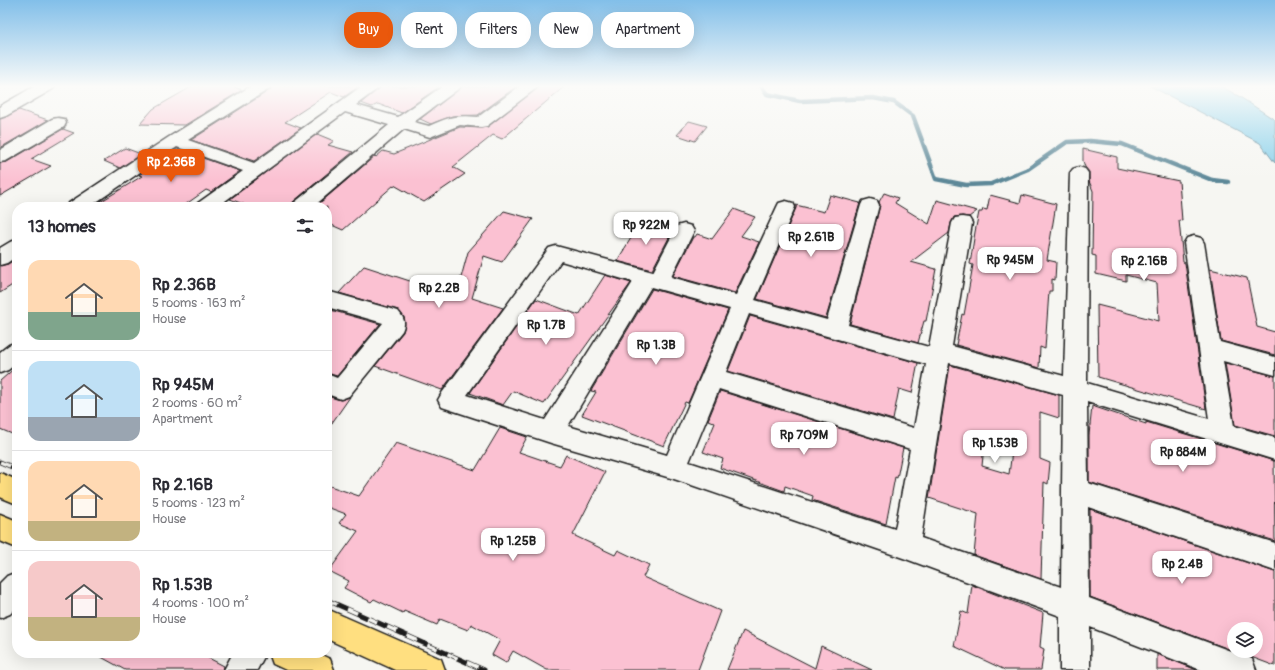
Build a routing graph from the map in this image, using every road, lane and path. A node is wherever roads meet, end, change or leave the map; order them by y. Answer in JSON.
{"nodes":[{"id":1,"x":210,"y":117,"type":"edge"},
{"id":2,"x":327,"y":117,"type":"edge"},
{"id":3,"x":381,"y":117,"type":"edge"},
{"id":4,"x":409,"y":117,"type":"edge"},
{"id":5,"x":488,"y":117,"type":"edge"},
{"id":6,"x":58,"y":123,"type":"dead end"},
{"id":7,"x":401,"y":123,"type":"junction"},
{"id":8,"x":175,"y":141,"type":"junction"},
{"id":9,"x":0,"y":157,"type":"edge"},
{"id":10,"x":255,"y":169,"type":"junction"},
{"id":11,"x":1079,"y":173,"type":"dead end"},
{"id":12,"x":84,"y":202,"type":"edge"},
{"id":13,"x":212,"y":202,"type":"edge"},
{"id":14,"x":307,"y":202,"type":"edge"},
{"id":15,"x":870,"y":205,"type":"dead end"},
{"id":16,"x":786,"y":208,"type":"dead end"},
{"id":17,"x":962,"y":223,"type":"dead end"},
{"id":18,"x":684,"y":231,"type":"dead end"},
{"id":19,"x":1194,"y":243,"type":"dead end"},
{"id":20,"x":12,"y":250,"type":"edge"},
{"id":21,"x":0,"y":258,"type":"edge"},
{"id":22,"x":652,"y":279,"type":"junction"},
{"id":23,"x":332,"y":300,"type":"edge"},
{"id":24,"x":742,"y":305,"type":"junction"},
{"id":25,"x":835,"y":330,"type":"junction"},
{"id":26,"x":1210,"y":348,"type":"junction"},
{"id":27,"x":12,"y":355,"type":"edge"},
{"id":28,"x":939,"y":356,"type":"junction"},
{"id":29,"x":0,"y":364,"type":"edge"},
{"id":30,"x":1275,"y":366,"type":"edge"},
{"id":31,"x":712,"y":377,"type":"junction"},
{"id":32,"x":332,"y":386,"type":"edge"},
{"id":33,"x":1075,"y":389,"type":"junction"},
{"id":34,"x":551,"y":432,"type":"junction"},
{"id":35,"x":1223,"y":434,"type":"junction"},
{"id":36,"x":924,"y":442,"type":"junction"},
{"id":37,"x":1275,"y":449,"type":"edge"},
{"id":38,"x":674,"y":468,"type":"junction"},
{"id":39,"x":0,"y":485,"type":"edge"},
{"id":40,"x":12,"y":490,"type":"edge"},
{"id":41,"x":1076,"y":491,"type":"junction"},
{"id":42,"x":0,"y":527,"type":"edge"},
{"id":43,"x":12,"y":533,"type":"edge"},
{"id":44,"x":906,"y":546,"type":"junction"},
{"id":45,"x":1275,"y":557,"type":"edge"},
{"id":46,"x":12,"y":591,"type":"edge"},
{"id":47,"x":0,"y":604,"type":"edge"},
{"id":48,"x":1076,"y":607,"type":"junction"},
{"id":49,"x":332,"y":626,"type":"edge"},
{"id":50,"x":247,"y":658,"type":"edge"},
{"id":51,"x":294,"y":658,"type":"edge"},
{"id":52,"x":239,"y":670,"type":"edge"},
{"id":53,"x":319,"y":670,"type":"edge"},
{"id":54,"x":430,"y":670,"type":"edge"},
{"id":55,"x":1075,"y":670,"type":"edge"},
{"id":56,"x":1241,"y":670,"type":"edge"}],
"edges":[{"from":1,"to":8,"type":"street"},
{"from":2,"to":10,"type":"street"},
{"from":3,"to":7,"type":"street"},
{"from":4,"to":7,"type":"street"},
{"from":5,"to":7,"type":"street"},
{"from":6,"to":9,"type":"street"},
{"from":7,"to":14,"type":"street"},
{"from":8,"to":10,"type":"street"},
{"from":8,"to":12,"type":"street"},
{"from":10,"to":13,"type":"street"},
{"from":11,"to":33,"type":"street"},
{"from":15,"to":25,"type":"street"},
{"from":16,"to":24,"type":"street"},
{"from":17,"to":28,"type":"street"},
{"from":18,"to":22,"type":"street"},
{"from":19,"to":26,"type":"street"},
{"from":20,"to":21,"type":"street"},
{"from":22,"to":24,"type":"street"},
{"from":22,"to":34,"type":"street"},
{"from":22,"to":34,"type":"street"},
{"from":23,"to":32,"type":"street"},
{"from":24,"to":25,"type":"street"},
{"from":24,"to":31,"type":"street"},
{"from":25,"to":28,"type":"street"},
{"from":26,"to":30,"type":"street"},
{"from":26,"to":35,"type":"street"},
{"from":27,"to":29,"type":"street"},
{"from":28,"to":33,"type":"street"},
{"from":28,"to":36,"type":"street"},
{"from":31,"to":36,"type":"street"},
{"from":31,"to":38,"type":"street"},
{"from":33,"to":35,"type":"street"},
{"from":33,"to":41,"type":"street"},
{"from":34,"to":38,"type":"street"},
{"from":35,"to":37,"type":"street"},
{"from":36,"to":44,"type":"street"},
{"from":38,"to":44,"type":"street"},
{"from":39,"to":40,"type":"highway"},
{"from":41,"to":45,"type":"street"},
{"from":41,"to":48,"type":"street"},
{"from":42,"to":43,"type":"highway"},
{"from":44,"to":48,"type":"street"},
{"from":46,"to":47,"type":"street"},
{"from":48,"to":55,"type":"street"},
{"from":48,"to":56,"type":"street"},
{"from":49,"to":54,"type":"highway"},
{"from":50,"to":52,"type":"street"},
{"from":51,"to":53,"type":"highway"}]}
